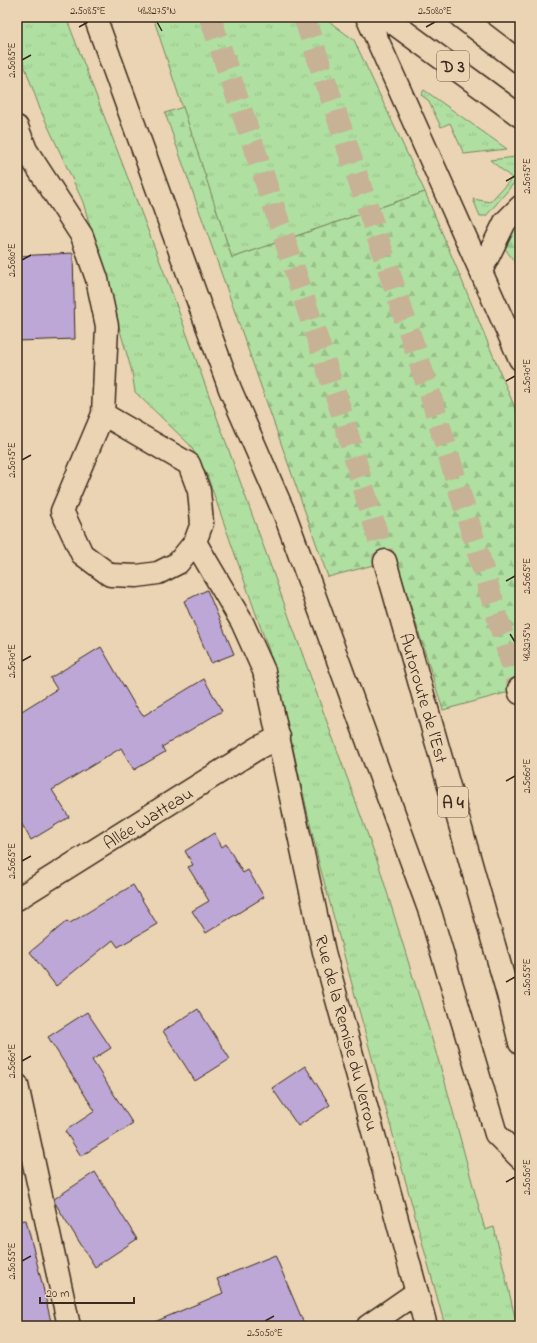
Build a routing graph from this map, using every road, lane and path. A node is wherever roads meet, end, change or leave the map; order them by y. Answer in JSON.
{"nodes":[{"id":1,"x":95,"y":17,"type":"edge"},
{"id":2,"x":367,"y":17,"type":"edge"},
{"id":3,"x":386,"y":17,"type":"edge"},
{"id":4,"x":461,"y":17,"type":"edge"},
{"id":5,"x":520,"y":62,"type":"edge"},
{"id":6,"x":520,"y":116,"type":"edge"},
{"id":7,"x":17,"y":126,"type":"edge"},
{"id":8,"x":520,"y":207,"type":"edge"},
{"id":9,"x":482,"y":271,"type":"junction"},
{"id":10,"x":520,"y":359,"type":"edge"},
{"id":11,"x":103,"y":414,"type":"junction"},
{"id":12,"x":195,"y":542,"type":"junction"},
{"id":13,"x":385,"y":561,"type":"tunnel mouth"},
{"id":14,"x":279,"y":737,"type":"junction"},
{"id":15,"x":17,"y":899,"type":"edge"},
{"id":16,"x":520,"y":1043,"type":"edge"},
{"id":17,"x":17,"y":1085,"type":"edge"},
{"id":18,"x":520,"y":1158,"type":"edge"},
{"id":19,"x":417,"y":1292,"type":"junction"},
{"id":20,"x":69,"y":1326,"type":"edge"},
{"id":21,"x":368,"y":1326,"type":"edge"},
{"id":22,"x":426,"y":1326,"type":"edge"}],
"edges":[{"from":1,"to":18,"type":"main road"},
{"from":2,"to":9,"type":"main road"},
{"from":3,"to":6,"type":"main road","number":"D 3"},
{"from":4,"to":5,"type":"main road","number":"D 3"},
{"from":7,"to":11,"type":"main road"},
{"from":8,"to":9,"type":"main road"},
{"from":9,"to":10,"type":"main road"},
{"from":11,"to":12,"type":"main road"},
{"from":11,"to":12,"type":"main road"},
{"from":12,"to":14,"type":"main road","name":"Rue de la Remise du Verrou"},
{"from":13,"to":16,"type":"main road","name":"Autoroute de l’Est","number":"A 4"},
{"from":14,"to":15,"type":"main road","name":"Allée Watteau"},
{"from":14,"to":19,"type":"main road","name":"Rue de la Remise du Verrou"},
{"from":17,"to":20,"type":"main road"},
{"from":19,"to":21,"type":"main road"},
{"from":19,"to":22,"type":"main road","name":"Rue de la Remise du Verrou"}]}
